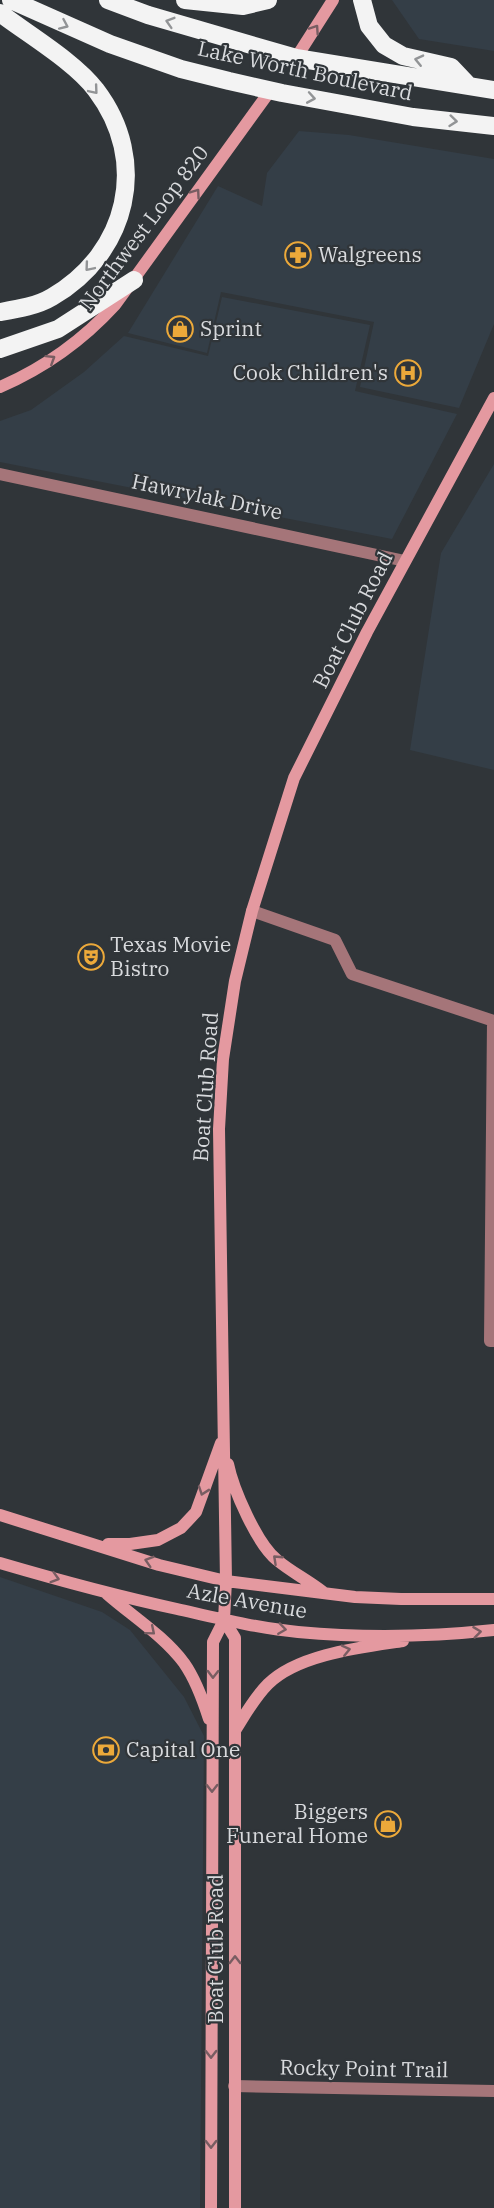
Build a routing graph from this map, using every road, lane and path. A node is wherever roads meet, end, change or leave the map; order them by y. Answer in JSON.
{"nodes":[{"id":1,"x":11,"y":0,"type":"edge"},
{"id":2,"x":108,"y":0,"type":"edge"},
{"id":3,"x":185,"y":0,"type":"edge"},
{"id":4,"x":268,"y":0,"type":"edge"},
{"id":5,"x":333,"y":0,"type":"edge"},
{"id":6,"x":362,"y":0,"type":"edge"},
{"id":7,"x":0,"y":14,"type":"edge"},
{"id":8,"x":296,"y":58,"type":"junction"},
{"id":9,"x":469,"y":86,"type":"junction"},
{"id":10,"x":494,"y":90,"type":"edge"},
{"id":11,"x":270,"y":91,"type":"junction"},
{"id":12,"x":494,"y":126,"type":"edge"},
{"id":13,"x":134,"y":280,"type":"junction"},
{"id":14,"x":0,"y":312,"type":"edge"},
{"id":15,"x":0,"y":349,"type":"edge"},
{"id":16,"x":0,"y":387,"type":"edge"},
{"id":17,"x":494,"y":398,"type":"edge"},
{"id":18,"x":0,"y":474,"type":"edge"},
{"id":19,"x":405,"y":561,"type":"junction"},
{"id":20,"x":252,"y":911,"type":"junction"},
{"id":21,"x":494,"y":1021,"type":"edge"},
{"id":22,"x":494,"y":1341,"type":"edge"},
{"id":23,"x":223,"y":1436,"type":"junction"},
{"id":24,"x":0,"y":1515,"type":"edge"},
{"id":25,"x":94,"y":1544,"type":"junction"},
{"id":26,"x":0,"y":1563,"type":"edge"},
{"id":27,"x":226,"y":1581,"type":"junction"},
{"id":28,"x":106,"y":1593,"type":"junction"},
{"id":29,"x":324,"y":1593,"type":"junction"},
{"id":30,"x":494,"y":1599,"type":"edge"},
{"id":31,"x":224,"y":1620,"type":"junction"},
{"id":32,"x":494,"y":1630,"type":"edge"},
{"id":33,"x":451,"y":1635,"type":"junction"},
{"id":34,"x":212,"y":1730,"type":"junction"},
{"id":35,"x":236,"y":1730,"type":"junction"},
{"id":36,"x":234,"y":2086,"type":"junction"},
{"id":37,"x":494,"y":2091,"type":"edge"},
{"id":38,"x":211,"y":2208,"type":"edge"},
{"id":39,"x":235,"y":2208,"type":"edge"}],
"edges":[{"from":1,"to":11,"type":"highway","name":"Lake Worth Boulevard","one_way":true},
{"from":8,"to":2,"type":"highway","name":"Lake Worth Boulevard","one_way":true},
{"from":3,"to":4,"type":"highway"},
{"from":8,"to":5,"type":"main road","one_way":true},
{"from":9,"to":6,"type":"highway","one_way":true},
{"from":7,"to":14,"type":"highway","one_way":true},
{"from":8,"to":9,"type":"highway","name":"Lake Worth Boulevard"},
{"from":9,"to":10,"type":"highway","name":"Lake Worth Boulevard"},
{"from":11,"to":12,"type":"highway","name":"Lake Worth Boulevard","one_way":true},
{"from":13,"to":11,"type":"main road","name":"Northwest Loop 820","one_way":true},
{"from":13,"to":15,"type":"highway"},
{"from":16,"to":13,"type":"main road","name":"Northwest Loop 820","one_way":true},
{"from":17,"to":19,"type":"main road","name":"Boat Club Road"},
{"from":18,"to":19,"type":"street","name":"Hawrylak Drive"},
{"from":19,"to":20,"type":"main road","name":"Boat Club Road"},
{"from":20,"to":21,"type":"street"},
{"from":20,"to":23,"type":"main road","name":"Boat Club Road"},
{"from":21,"to":22,"type":"street"},
{"from":23,"to":25,"type":"main road","name":"Azle Avenue","one_way":true},
{"from":23,"to":27,"type":"main road","name":"Boat Club Road"},
{"from":29,"to":23,"type":"main road","name":"Azle Avenue","one_way":true},
{"from":24,"to":25,"type":"main road","name":"Azle Avenue"},
{"from":27,"to":25,"type":"main road","name":"Azle Avenue","one_way":true},
{"from":26,"to":28,"type":"main road","name":"Azle Avenue","one_way":true},
{"from":27,"to":29,"type":"main road","name":"Azle Avenue"},
{"from":27,"to":31,"type":"main road","name":"Boat Club Road"},
{"from":28,"to":31,"type":"main road","name":"Azle Avenue"},
{"from":28,"to":34,"type":"main road","one_way":true},
{"from":29,"to":30,"type":"main road","name":"Azle Avenue"},
{"from":31,"to":33,"type":"main road","name":"Azle Avenue","one_way":true},
{"from":31,"to":34,"type":"main road","name":"Boat Club Road","one_way":true},
{"from":31,"to":35,"type":"main road","name":"Boat Club Road"},
{"from":33,"to":32,"type":"main road","name":"Azle Avenue","one_way":true},
{"from":35,"to":33,"type":"main road","one_way":true},
{"from":34,"to":38,"type":"main road","name":"Boat Club Road","one_way":true},
{"from":36,"to":35,"type":"main road","name":"Boat Club Road","one_way":true},
{"from":36,"to":37,"type":"street","name":"Rocky Point Trail"},
{"from":36,"to":39,"type":"main road","name":"Boat Club Road"}]}
